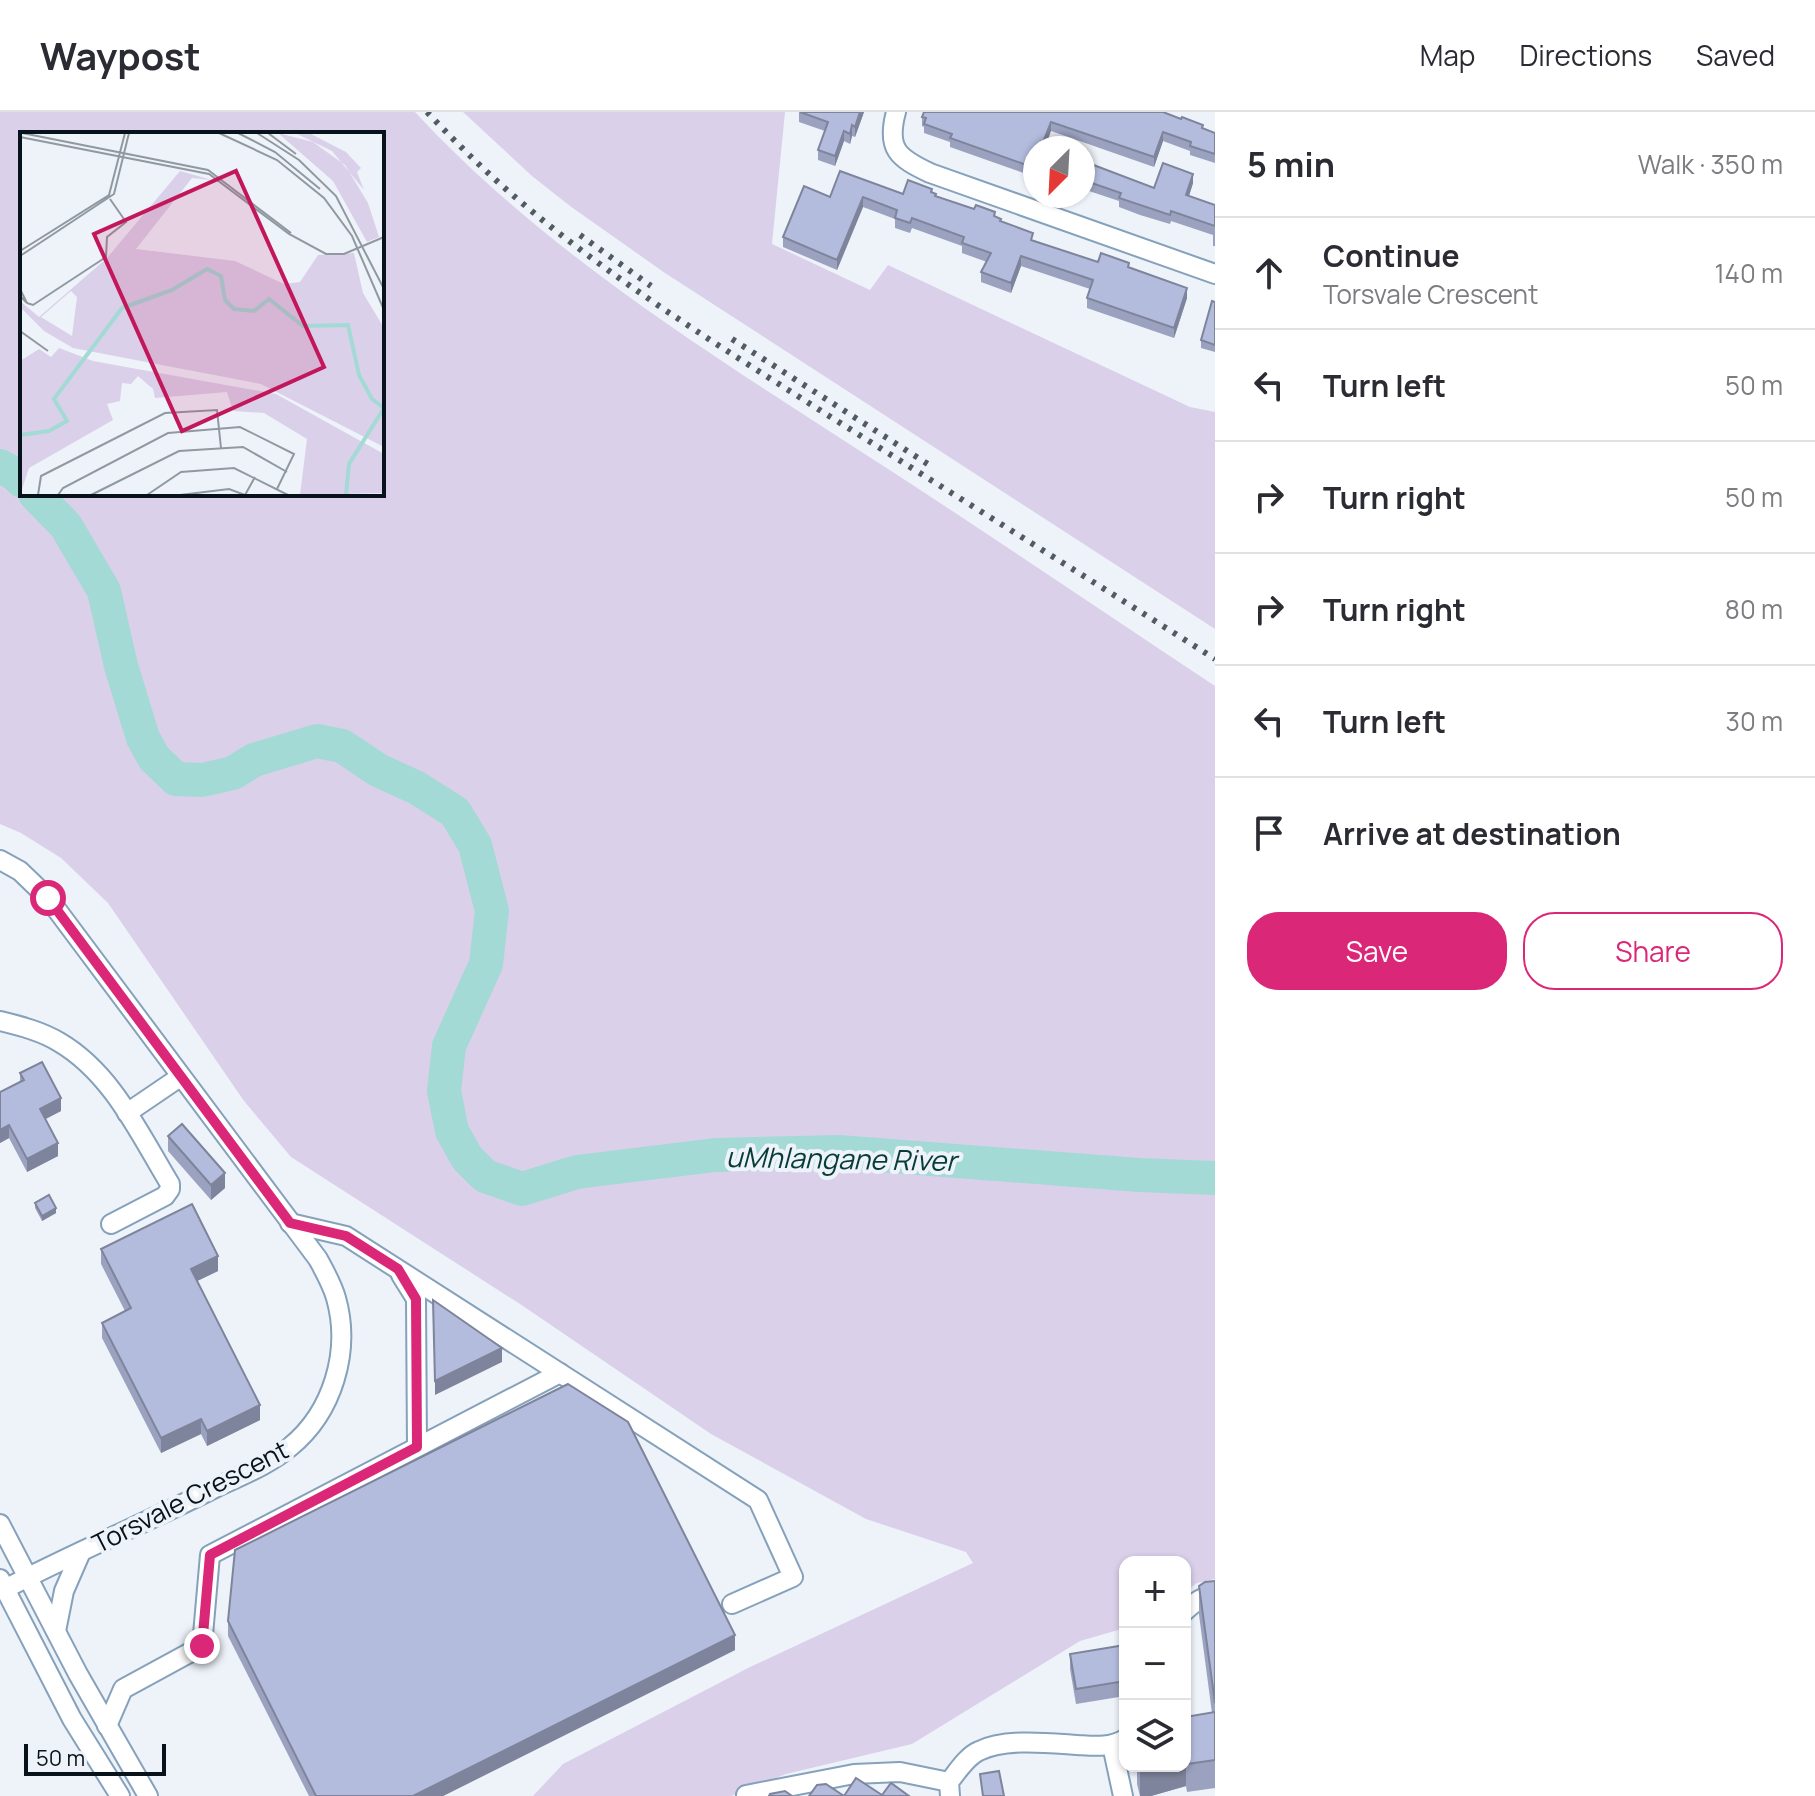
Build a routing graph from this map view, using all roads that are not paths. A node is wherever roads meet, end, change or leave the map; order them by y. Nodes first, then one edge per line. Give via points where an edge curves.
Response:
1 (896, 112) edge
2 (1215, 274) edge
3 (0, 860) edge
4 (0, 1021) edge
5 (180, 1077) junction
6 (127, 1113) junction
7 (290, 1223) junction
8 (111, 1224) dead end
9 (398, 1269) junction
10 (560, 1373) junction
11 (417, 1447) junction
12 (0, 1524) edge
13 (81, 1552) junction
14 (29, 1576) junction
15 (2, 1584) edge
16 (1215, 1594) edge
17 (732, 1604) dead end
18 (1191, 1606) edge
19 (56, 1631) junction
20 (107, 1726) junction
21 (1118, 1742) edge
22 (949, 1789) edge
23 (746, 1795) edge
24 (120, 1796) edge
25 (148, 1796) edge
26 (1123, 1796) edge

1 - 2 street via 891,135 895,148 914,166
3 - 5 street, Torsvale Crescent via 48,898
4 - 6 street via 60,1042 111,1087
5 - 6 street
5 - 7 street, Torsvale Crescent
6 - 8 street via 170,1189
7 - 9 street via 346,1236
7 - 13 street, Torsvale Crescent via 329,1278 339,1310 342,1349 321,1410 308,1430 270,1460
9 - 10 street
9 - 11 street via 416,1299
10 - 11 street
10 - 17 street via 758,1500 793,1577
11 - 20 street via 210,1555 202,1646 123,1689
12 - 14 street
13 - 14 street, Torsvale Crescent
13 - 19 street via 64,1591
14 - 15 street, Torsvale Crescent
14 - 19 street
15 - 24 street via 72,1719
16 - 18 street
19 - 20 street
20 - 25 street
21 - 22 street via 1101,1747 999,1744 976,1752
21 - 26 street
22 - 23 street via 900,1772 854,1774

